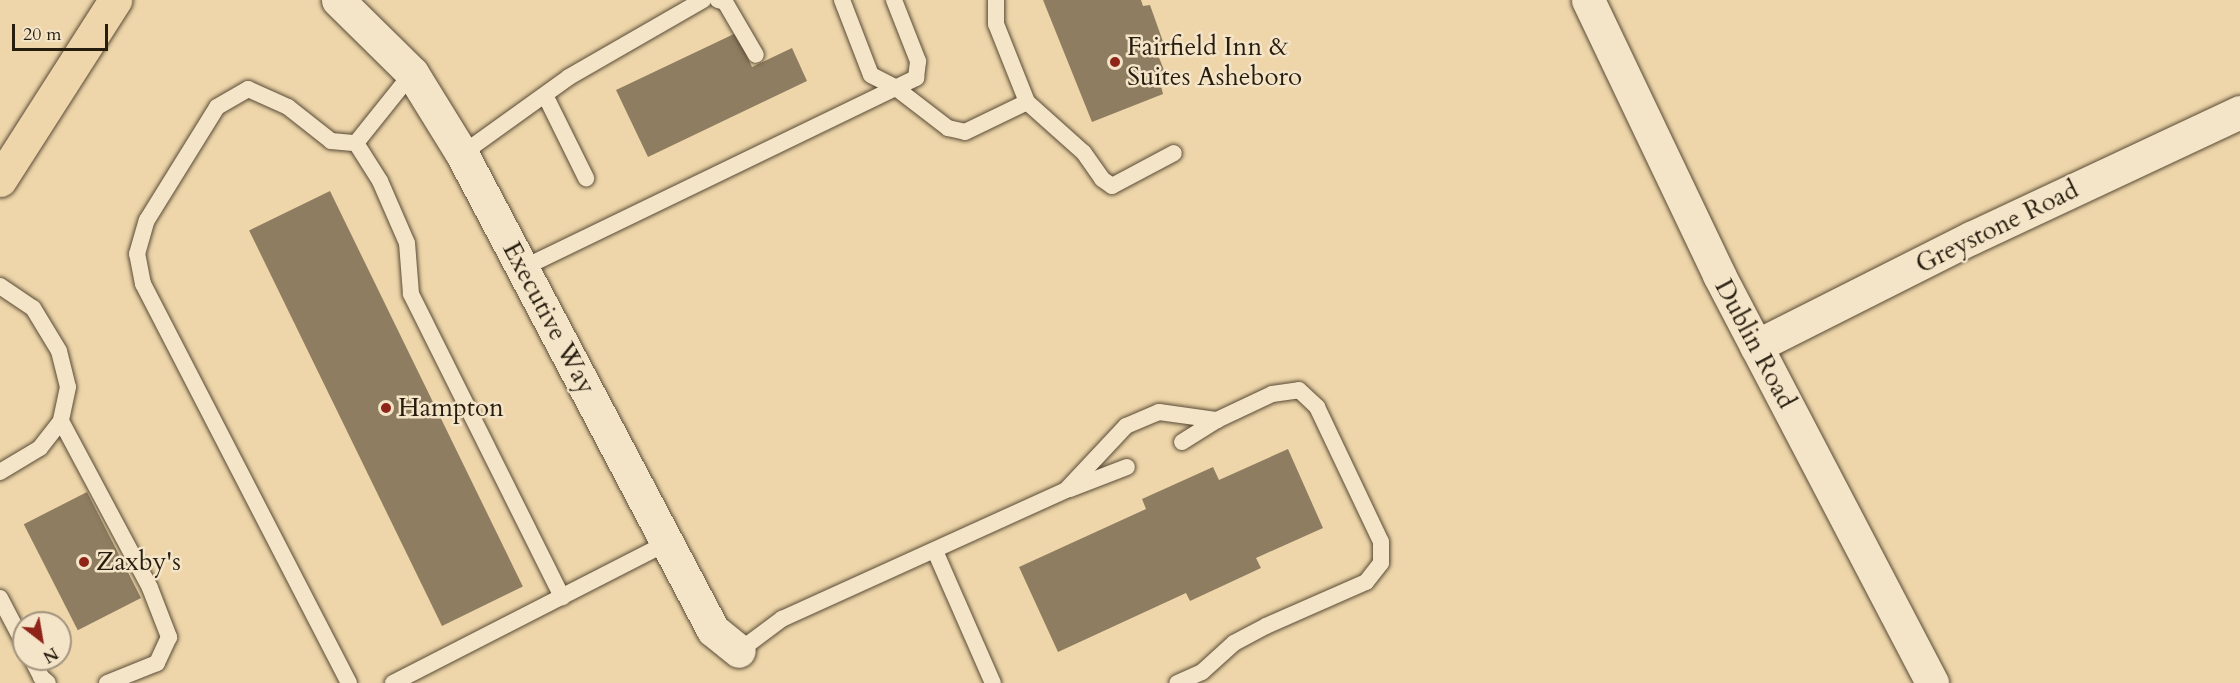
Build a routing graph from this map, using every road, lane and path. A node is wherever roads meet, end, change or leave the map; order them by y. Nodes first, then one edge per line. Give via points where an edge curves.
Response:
1 (115, 0) edge
2 (338, 0) edge
3 (703, 0) edge
4 (717, 0) edge
5 (842, 0) edge
6 (894, 0) edge
7 (996, 0) edge
8 (1588, 0) edge
9 (756, 56) dead end
10 (412, 73) junction
11 (896, 88) junction
12 (545, 94) junction
13 (1027, 102) junction
14 (2240, 111) edge
15 (356, 143) junction
16 (1174, 153) dead end
17 (462, 154) junction
18 (586, 178) dead end
19 (0, 180) edge
20 (523, 268) junction
21 (0, 286) edge
22 (1756, 346) junction
23 (1217, 420) junction
24 (61, 421) junction
25 (1182, 442) dead end
26 (1127, 467) dead end
27 (0, 472) edge
28 (1066, 490) junction
29 (668, 542) junction
30 (935, 551) junction
31 (562, 597) junction
32 (0, 598) edge
33 (12, 621) edge
34 (739, 651) joint
35 (38, 671) edge
36 (48, 683) edge
37 (107, 683) edge
38 (349, 683) edge
39 (393, 683) edge
40 (993, 683) edge
41 (1177, 683) edge
42 (1932, 683) edge

1 - 19 main road
2 - 10 street, Executive Way
3 - 12 lane
4 - 9 lane via 725,2
5 - 11 lane via 871,75
6 - 11 lane via 918,61 915,78
7 - 13 lane via 996,24
8 - 22 street, Dublin Road
10 - 15 lane
10 - 17 street, Executive Way
11 - 13 lane via 948,128 965,132
11 - 20 lane
12 - 17 lane
12 - 18 lane
13 - 16 lane via 1084,153 1102,180 1112,186
14 - 22 street, Greystone Road via 1971,238
15 - 31 lane via 380,181 407,243 411,294
15 - 38 lane via 331,141 288,106 248,89 218,107 147,220 137,254 143,284
17 - 20 street, Executive Way
20 - 29 street, Executive Way
21 - 24 lane via 33,308 59,351 68,387
22 - 42 street, Dublin Road
23 - 25 lane
23 - 28 lane via 1159,412 1126,426
23 - 41 lane via 1272,394 1299,390 1317,407 1381,542 1381,563 1366,582 1234,643 1202,672
24 - 27 lane via 40,448
24 - 37 lane via 150,588 169,637 157,663
26 - 28 lane
28 - 30 lane
29 - 31 lane
29 - 34 street, Executive Way via 713,630
30 - 34 lane via 782,619
30 - 40 lane
31 - 39 lane
32 - 33 lane
35 - 36 lane

